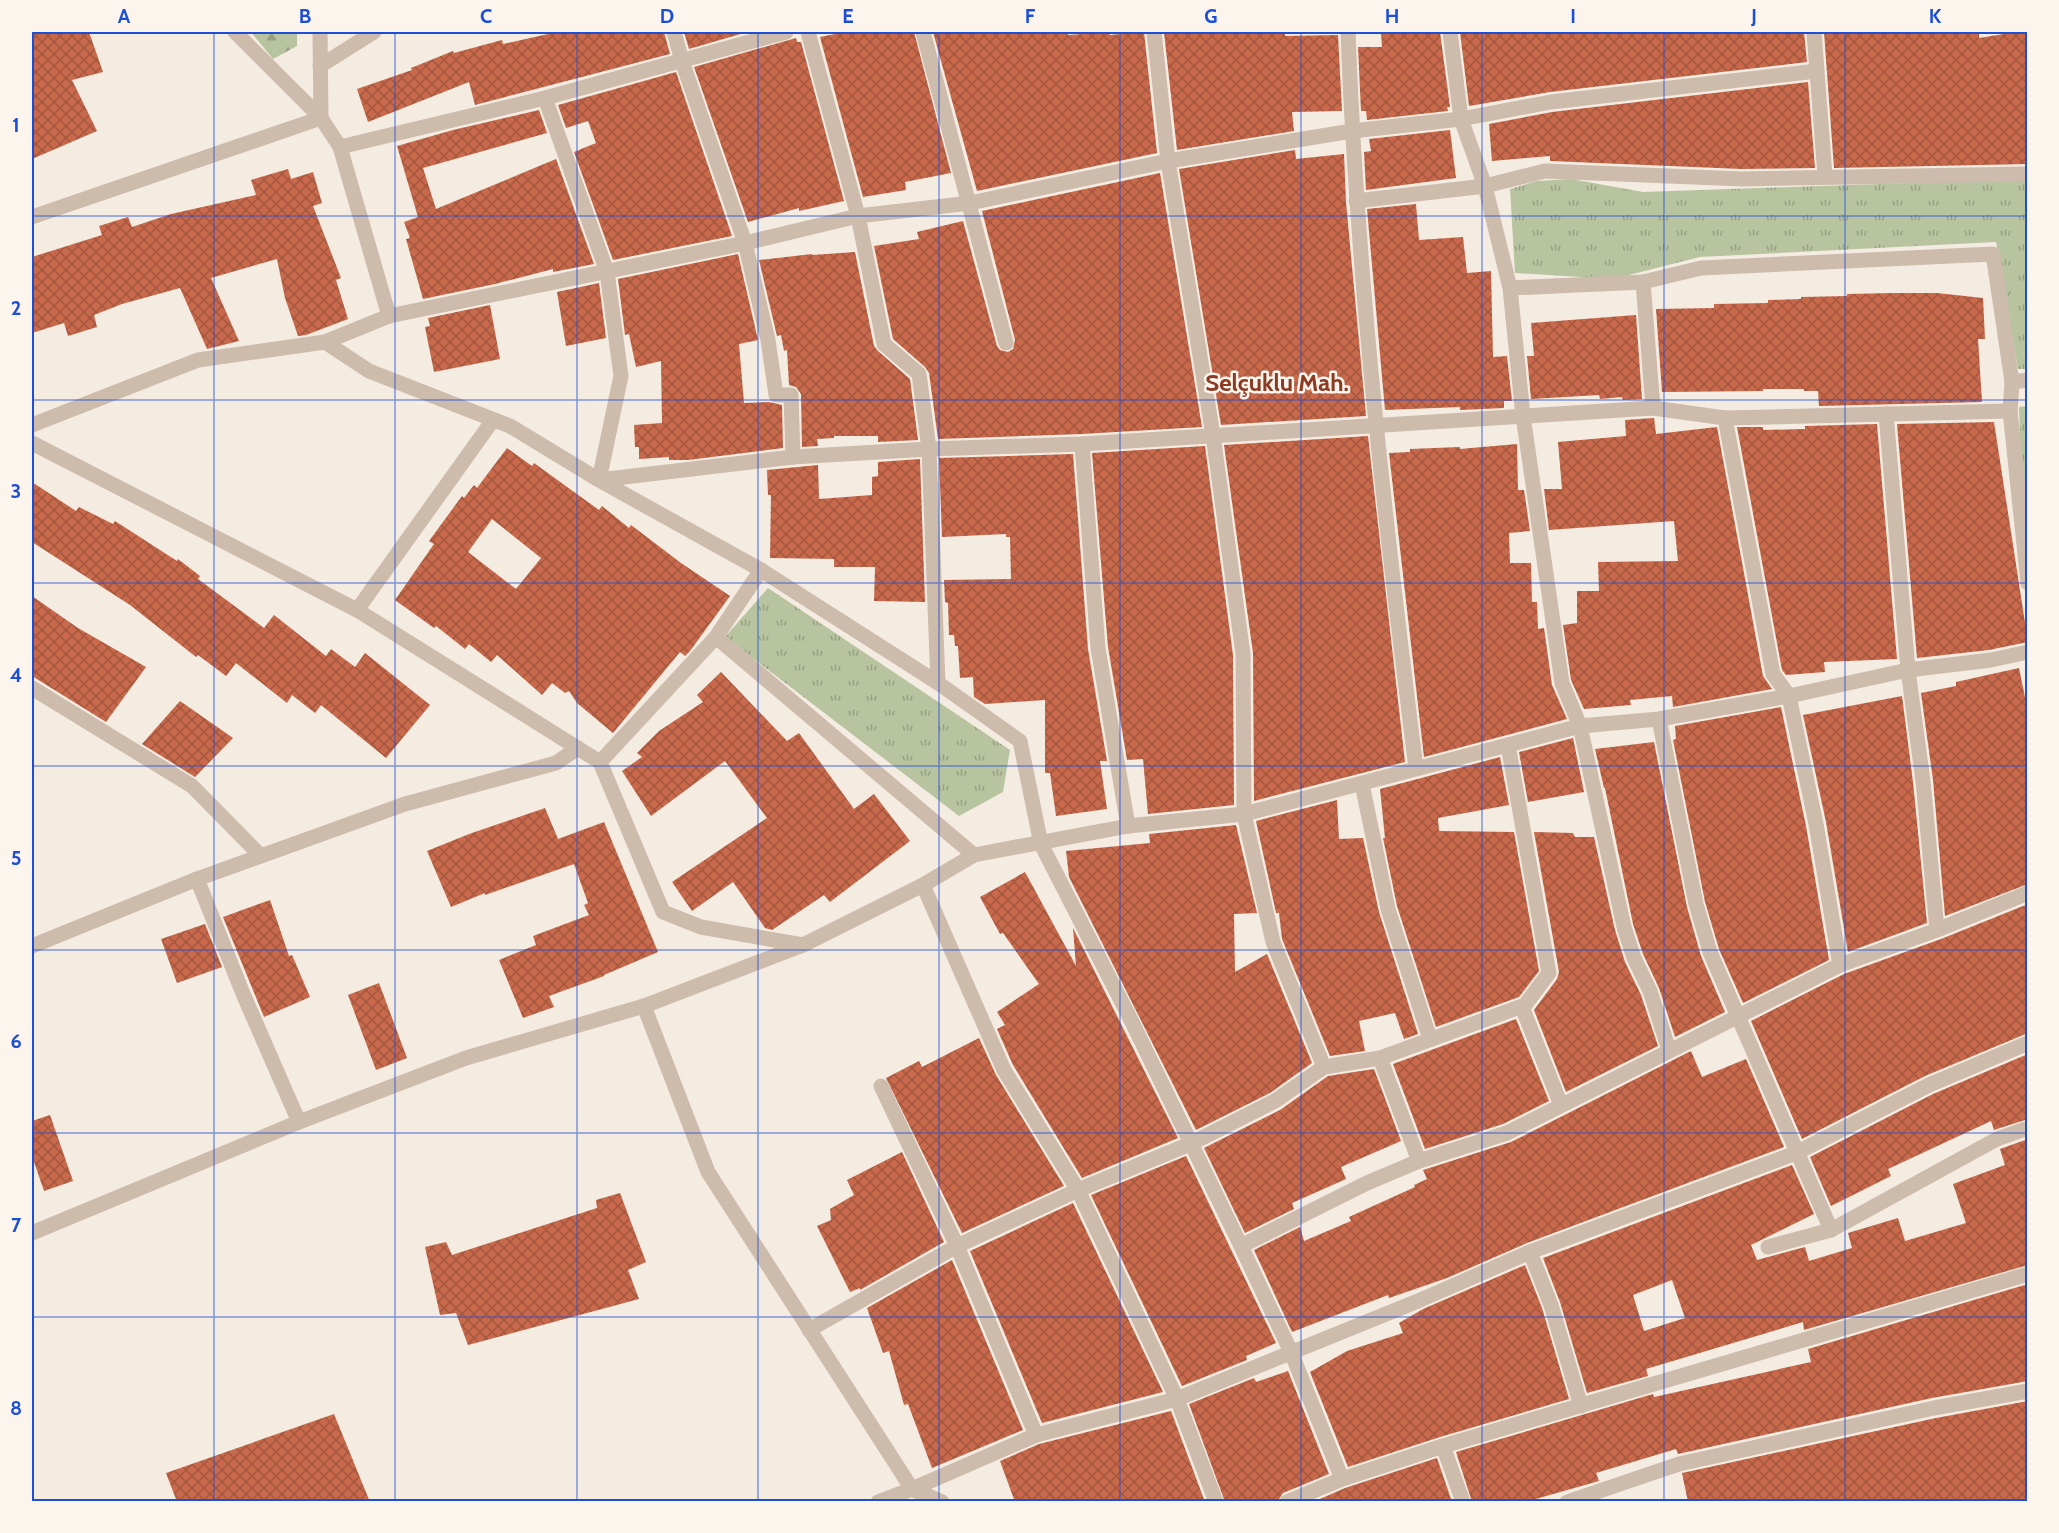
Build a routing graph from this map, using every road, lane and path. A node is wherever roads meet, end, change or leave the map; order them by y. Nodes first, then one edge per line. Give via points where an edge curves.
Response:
1 (235, 32) edge
2 (320, 32) edge
3 (374, 32) edge
4 (674, 32) edge
5 (786, 32) edge
6 (808, 32) edge
7 (923, 32) edge
8 (1154, 32) edge
9 (1348, 32) edge
10 (1450, 32) edge
11 (1814, 32) edge
12 (682, 61) junction
13 (320, 66) junction
14 (1817, 71) junction
15 (545, 98) junction
16 (321, 118) junction
17 (1461, 120) junction
18 (1352, 131) junction
19 (340, 147) junction
20 (1168, 161) junction
21 (2028, 174) edge
22 (1825, 177) junction
23 (1485, 186) junction
24 (1356, 201) junction
25 (970, 204) junction
26 (858, 216) junction
27 (32, 217) edge
28 (746, 243) junction
29 (608, 272) junction
30 (1643, 282) junction
31 (1510, 288) junction
32 (389, 316) junction
33 (325, 342) junction
34 (1006, 343) dead end
35 (2028, 380) edge
36 (2012, 382) junction
37 (1653, 408) junction
38 (2010, 411) junction
39 (1886, 414) junction
40 (1523, 416) junction
41 (1725, 418) junction
42 (493, 420) junction
43 (32, 425) edge
44 (1375, 425) junction
45 (1213, 435) junction
46 (32, 443) edge
47 (1083, 444) junction
48 (929, 449) junction
49 (794, 457) junction
50 (599, 480) junction
51 (761, 570) junction
52 (2028, 583) edge
53 (357, 610) junction
54 (716, 637) junction
55 (2028, 652) edge
56 (1908, 670) junction
57 (938, 683) junction
58 (32, 688) edge
59 (1788, 696) junction
60 (1659, 719) junction
61 (1580, 726) junction
62 (1508, 745) junction
63 (578, 748) junction
64 (600, 762) junction
65 (1416, 768) junction
66 (1362, 784) junction
67 (1245, 814) junction
68 (1128, 826) junction
69 (1041, 844) junction
70 (974, 855) junction
71 (261, 856) junction
72 (197, 879) junction
73 (922, 885) junction
74 (2028, 893) edge
75 (1937, 930) junction
76 (803, 945) junction
77 (32, 946) edge
78 (1840, 965) junction
79 (644, 1006) junction
80 (1522, 1007) junction
81 (1739, 1016) junction
82 (1430, 1039) junction
83 (2028, 1043) edge
84 (1669, 1050) junction
85 (1380, 1058) junction
86 (1324, 1067) junction
87 (881, 1086) dead end
88 (1561, 1105) junction
89 (299, 1122) junction
90 (2028, 1128) edge
91 (1190, 1144) junction
92 (1796, 1153) junction
93 (1419, 1161) junction
94 (1078, 1190) junction
95 (1831, 1230) junction
96 (32, 1233) edge
97 (957, 1246) junction
98 (1241, 1246) junction
99 (1768, 1247) dead end
100 (1530, 1252) junction
101 (2028, 1274) edge
102 (809, 1329) junction
103 (1291, 1352) junction
104 (2028, 1390) edge
105 (1177, 1399) junction
106 (1581, 1406) junction
107 (1036, 1435) junction
108 (1443, 1446) junction
109 (1342, 1479) junction
110 (912, 1489) junction
111 (878, 1502) edge
112 (942, 1502) edge
113 (1216, 1502) edge
114 (1287, 1502) edge
115 (1463, 1502) edge
116 (1567, 1502) edge

1 - 16 street
2 - 13 street
3 - 13 street
4 - 12 street
5 - 12 street
6 - 26 street
7 - 25 street
8 - 20 street
9 - 18 street
10 - 17 street
11 - 14 street
12 - 15 street
12 - 28 street
13 - 16 street
14 - 17 street via 1551,102
14 - 22 street
15 - 19 street
15 - 29 street
16 - 19 street
16 - 27 street
17 - 18 street
17 - 23 street
18 - 20 street
18 - 24 street
19 - 32 street
20 - 25 street
20 - 45 street
21 - 22 street
22 - 23 street via 1742,179 1545,171
23 - 24 street
23 - 31 street
24 - 44 street
25 - 26 street
25 - 34 street
26 - 28 street
26 - 48 street via 884,344 919,374
28 - 29 street
28 - 49 street via 776,395 791,395
29 - 32 street
29 - 50 street via 621,376
30 - 31 street
30 - 36 street via 1701,268 1993,254
30 - 37 street
31 - 40 street
32 - 33 street
33 - 42 street via 369,371
33 - 43 street via 198,360
35 - 36 street
36 - 38 street
37 - 40 street
37 - 41 street
38 - 39 street
38 - 52 street
39 - 41 street
39 - 56 street
40 - 44 street
40 - 61 street via 1562,683
41 - 59 street via 1773,674
42 - 50 street via 510,426
42 - 53 street
44 - 45 street
44 - 65 street
45 - 47 street
45 - 67 street via 1244,654
46 - 53 street
47 - 48 street
47 - 68 street via 1098,648
48 - 49 street
48 - 57 street
49 - 50 street
50 - 51 street
51 - 54 street
51 - 57 street
53 - 63 street
54 - 64 street
54 - 70 street
55 - 56 street
56 - 59 street
56 - 75 street
57 - 69 street via 1020,741
58 - 71 street via 192,786
59 - 60 street
59 - 78 street via 1816,824
60 - 61 street
60 - 81 street via 1695,904 1710,952
61 - 62 street
61 - 84 street via 1624,927
62 - 65 street
62 - 80 street via 1549,973
63 - 64 street
63 - 71 street via 556,763 405,804
64 - 76 street via 663,912 701,927
65 - 66 street
66 - 67 street
66 - 82 street via 1388,909
67 - 68 street
67 - 86 street via 1273,942
68 - 69 street
69 - 70 street
69 - 91 street
70 - 73 street
71 - 72 street
72 - 77 street
72 - 89 street
73 - 76 street
73 - 94 street via 1004,1070
74 - 75 street
75 - 78 street
76 - 79 street
78 - 81 street
79 - 89 street via 466,1058
79 - 102 street via 708,1172
80 - 82 street
80 - 88 street
81 - 84 street
81 - 92 street
82 - 85 street
83 - 92 street via 1929,1085
84 - 88 street
85 - 86 street
85 - 93 street
86 - 91 street via 1275,1101
87 - 97 street
88 - 93 street via 1507,1133
89 - 96 street
90 - 95 street via 1997,1139
91 - 94 street
91 - 98 street
92 - 95 street
92 - 100 street
93 - 98 street
94 - 97 street
94 - 105 street
95 - 99 street
97 - 102 street
97 - 107 street
98 - 103 street
100 - 103 street
100 - 106 street via 1551,1305
101 - 106 street
102 - 110 street
103 - 105 street
103 - 109 street
104 - 116 street via 1679,1464
105 - 107 street
105 - 113 street
106 - 108 street
107 - 110 street
108 - 109 street
108 - 115 street
109 - 114 street
110 - 111 street
110 - 112 street

